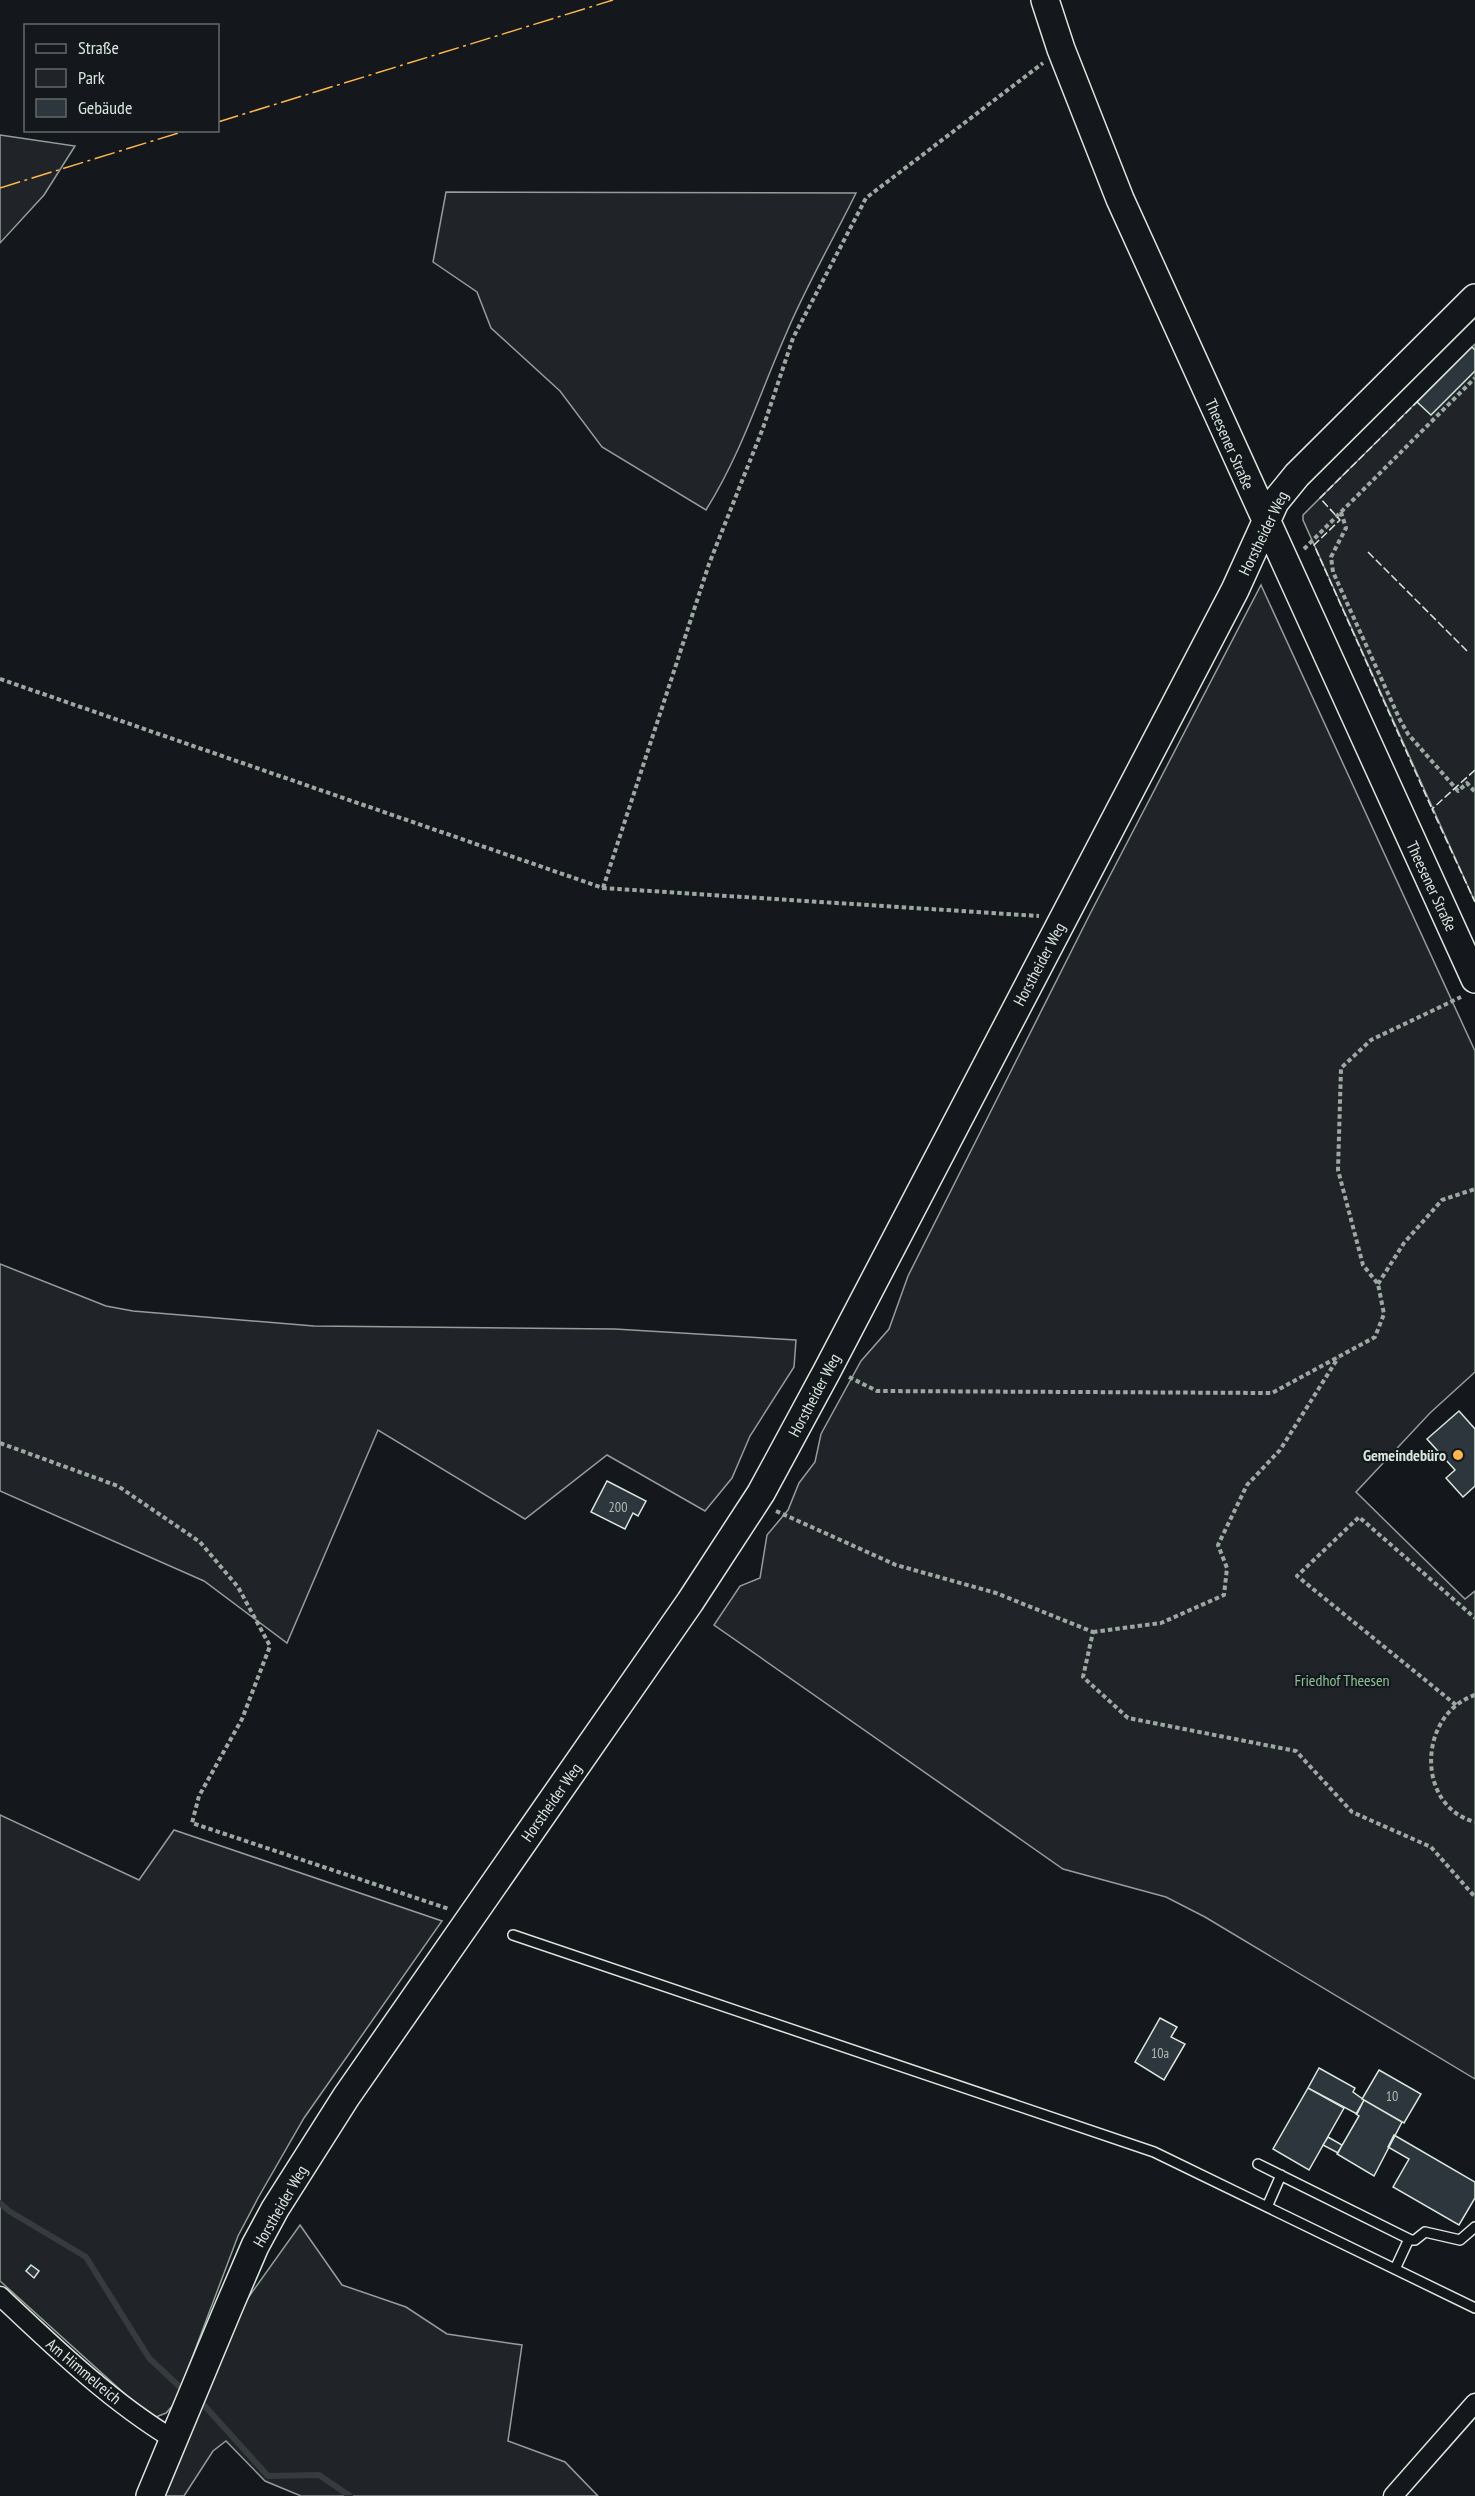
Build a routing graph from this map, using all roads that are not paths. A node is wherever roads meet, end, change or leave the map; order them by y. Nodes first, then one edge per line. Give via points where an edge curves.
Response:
1 (1045, 0) edge
2 (1475, 298) edge
3 (1266, 522) junction
4 (1470, 987) edge
5 (513, 1935) dead end
6 (1258, 2164) dead end
7 (1281, 2175) junction
8 (1267, 2207) junction
9 (1475, 2227) edge
10 (1409, 2239) junction
11 (1395, 2269) junction
12 (0, 2296) edge
13 (1475, 2308) edge
14 (1475, 2403) edge
15 (173, 2439) junction
16 (150, 2496) edge
17 (1393, 2496) edge

1 - 3 street, Theesener Straße via 1120,199
2 - 3 street, Horstheider Weg via 1284,488
3 - 4 street, Theesener Straße
3 - 15 street, Horstheider Weg via 1235,590 755,1502 690,1602 346,2097 275,2209 241,2278
5 - 8 lane via 1154,2152
6 - 7 lane
7 - 8 lane
7 - 10 lane
8 - 11 lane
9 - 10 lane via 1460,2240 1425,2232
10 - 11 lane
11 - 13 lane
12 - 15 street, Am Himmelreich via 143,2421
14 - 17 street
15 - 16 street, Horstheider Weg

